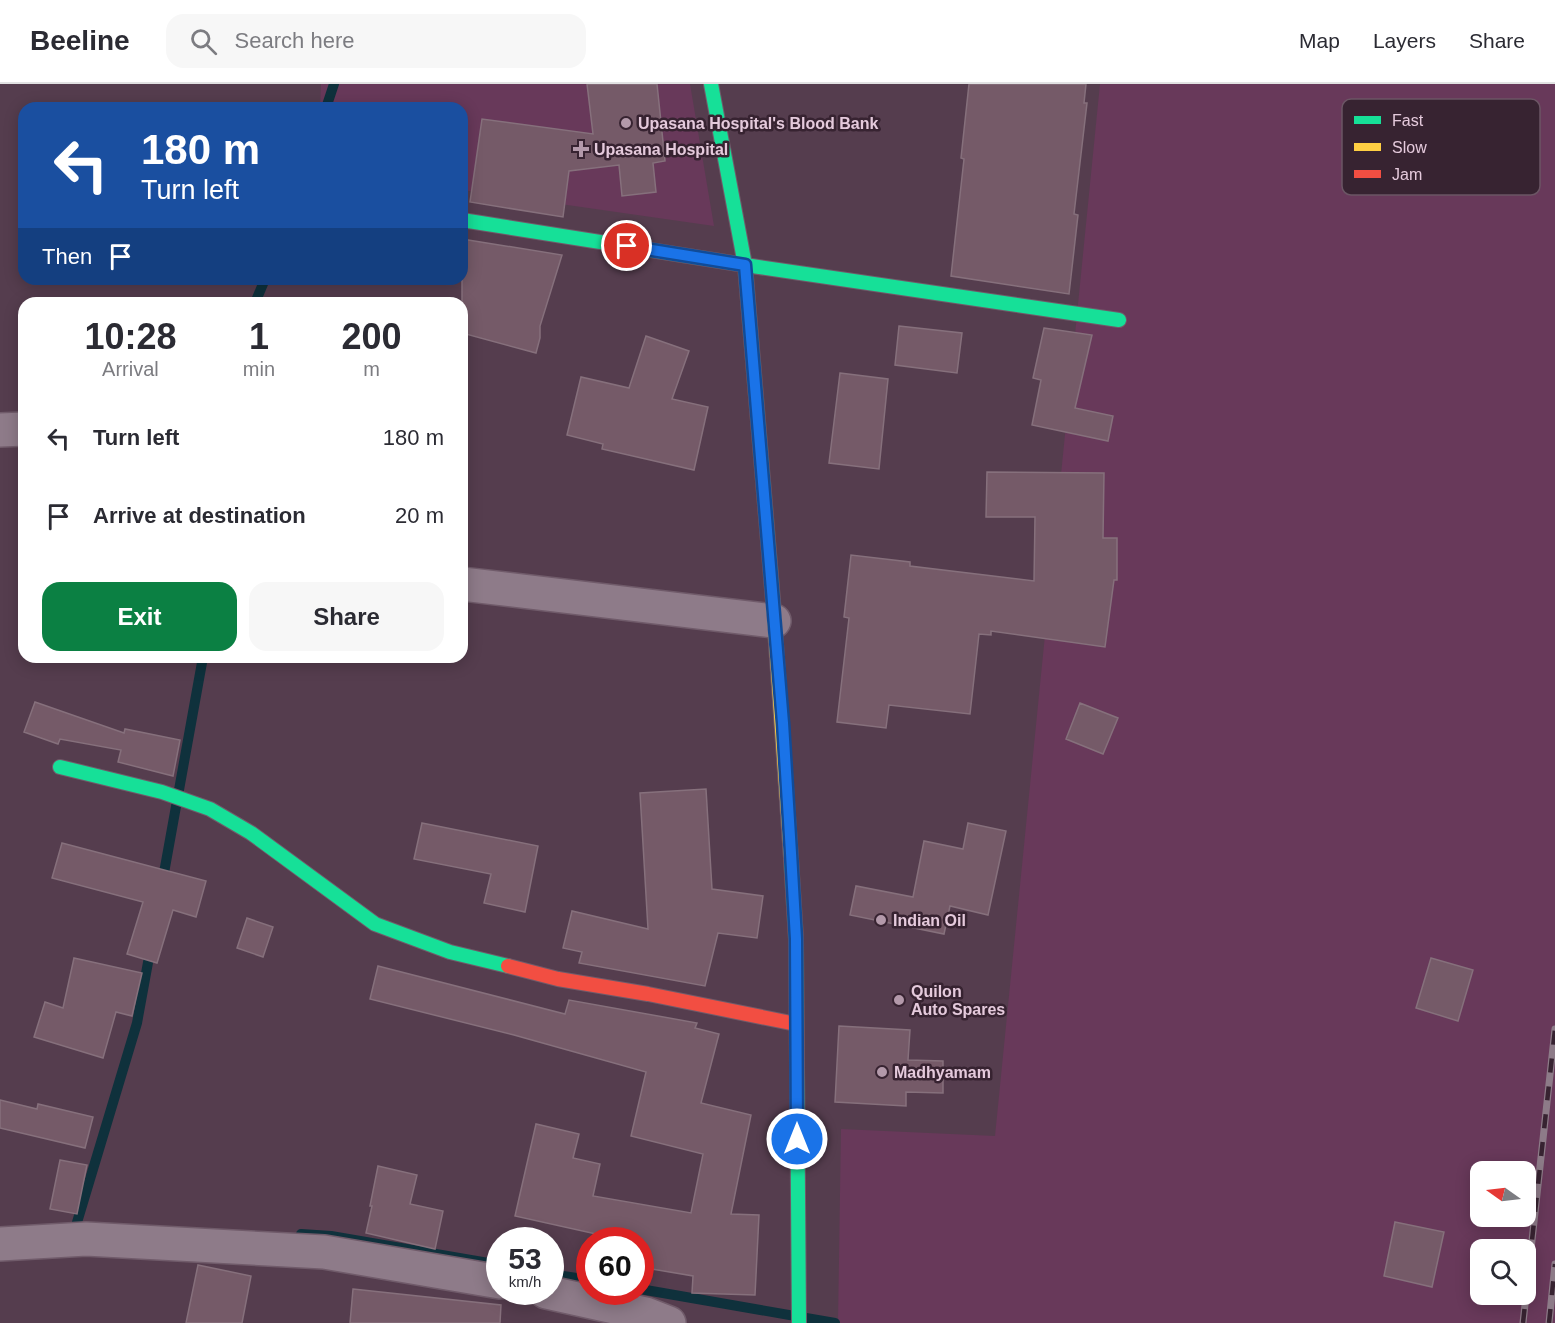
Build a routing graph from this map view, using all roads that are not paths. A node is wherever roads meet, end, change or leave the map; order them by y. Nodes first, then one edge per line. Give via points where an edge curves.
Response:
1 (711, 84) edge
2 (468, 221) edge
3 (745, 265) junction
4 (1119, 320) dead end
5 (18, 429) edge
6 (0, 430) edge
7 (468, 585) edge
8 (774, 621) junction
9 (60, 767) dead end
10 (796, 1024) junction
11 (0, 1244) edge
12 (486, 1280) edge
13 (564, 1296) edge
14 (669, 1323) edge
15 (799, 1323) edge

1 - 3 street
2 - 3 street
3 - 4 street
3 - 8 street
5 - 6 street
7 - 8 street
8 - 10 street via 796,939
9 - 10 street via 162,792 210,809 261,839 375,924 450,952 558,980
10 - 15 street
11 - 12 street via 86,1239 324,1252
13 - 14 street

